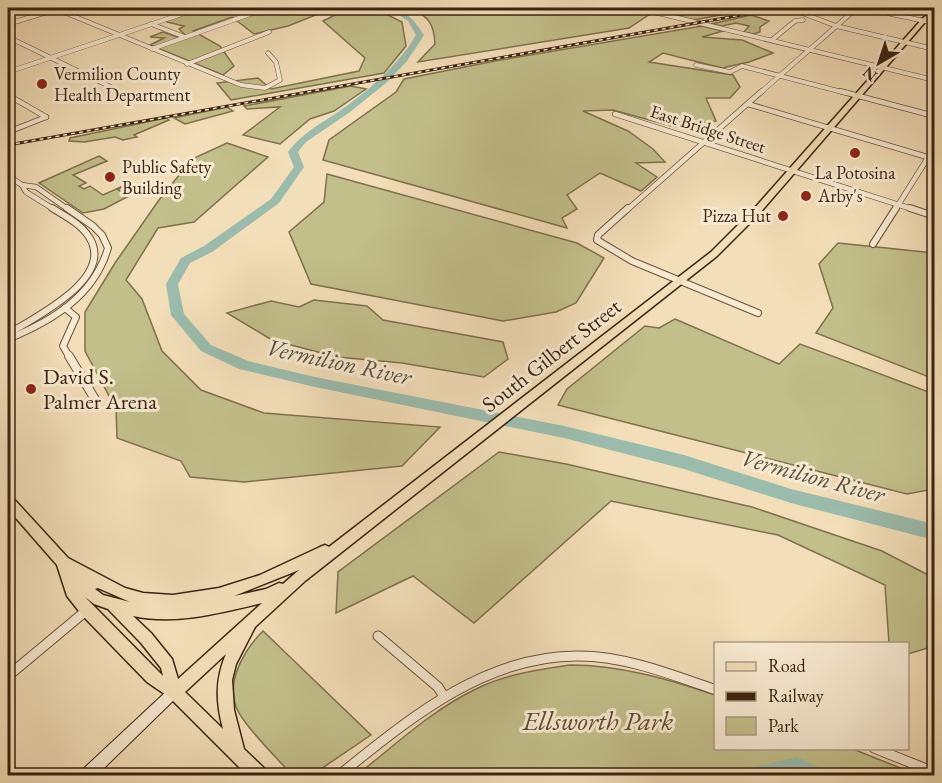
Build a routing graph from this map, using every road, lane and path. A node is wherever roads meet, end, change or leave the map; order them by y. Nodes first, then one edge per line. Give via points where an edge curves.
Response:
1 (56, 8) edge
2 (63, 8) edge
3 (160, 8) edge
4 (200, 8) edge
5 (637, 8) edge
6 (789, 8) edge
7 (857, 8) edge
8 (863, 8) edge
9 (931, 8) edge
10 (253, 12) dead end
11 (934, 12) edge
12 (178, 15) junction
13 (803, 20) dead end
14 (924, 20) junction
15 (934, 23) edge
16 (8, 24) edge
17 (151, 24) junction
18 (836, 26) junction
19 (269, 32) dead end
20 (118, 35) junction
21 (8, 37) edge
22 (185, 37) junction
23 (772, 40) junction
24 (905, 43) junction
25 (152, 49) junction
26 (934, 49) edge
27 (809, 50) junction
28 (268, 53) dead end
29 (50, 58) junction
30 (187, 64) junction
31 (696, 65) dead end
32 (883, 67) junction
33 (8, 72) edge
34 (781, 75) junction
35 (934, 80) edge
36 (117, 90) dead end
37 (8, 95) edge
38 (858, 96) junction
39 (748, 104) junction
40 (615, 114) dead end
41 (934, 116) edge
42 (829, 129) junction
43 (8, 132) edge
44 (704, 141) junction
45 (934, 148) edge
46 (932, 158) edge
47 (793, 170) junction
48 (8, 176) edge
49 (22, 185) junction
50 (898, 204) junction
51 (934, 216) edge
52 (873, 244) dead end
53 (681, 282) junction
54 (65, 308) junction
55 (758, 313) dead end
56 (8, 334) edge
57 (8, 339) edge
58 (96, 401) dead end
59 (8, 501) edge
60 (63, 562) junction
61 (296, 572) junction
62 (91, 578) junction
63 (110, 603) junction
64 (87, 610) junction
65 (252, 620) junction
66 (378, 636) dead end
67 (8, 676) edge
68 (714, 689) edge
69 (174, 692) junction
70 (443, 696) junction
71 (236, 750) junction
72 (879, 750) edge
73 (934, 772) edge
74 (86, 776) edge
75 (260, 776) edge
76 (339, 776) edge

1 - 2 street
1 - 16 street
1 - 20 street
3 - 12 street
4 - 12 street
5 - 23 street
6 - 18 street
7 - 18 street
8 - 14 street
9 - 14 main road, South Gilbert Street
10 - 22 street
11 - 14 main road, South Gilbert Street
12 - 17 street
13 - 23 street via 795,21
14 - 15 street
14 - 24 main road, South Gilbert Street
17 - 20 street
17 - 22 street
18 - 24 street
18 - 27 street
19 - 30 street
20 - 25 street
20 - 29 street
21 - 29 street
22 - 25 street
23 - 27 street
24 - 26 street
24 - 32 main road, South Gilbert Street
25 - 30 street
27 - 32 street
27 - 34 street
28 - 30 street via 281,77 278,83 262,88 235,84
29 - 33 street
29 - 36 street
31 - 34 street via 730,72 742,66
32 - 35 street
32 - 38 main road, South Gilbert Street
34 - 38 street
34 - 39 street
37 - 43 street via 46,117
38 - 41 street
38 - 42 main road, South Gilbert Street
39 - 42 street
39 - 44 street
40 - 44 street, East Bridge Street
42 - 46 street
42 - 47 main road, South Gilbert Street
44 - 47 street, East Bridge Street
44 - 53 street via 600,231 597,240 618,254
45 - 46 street
46 - 50 street
47 - 50 street, East Bridge Street
47 - 53 main road, South Gilbert Street via 737,232
48 - 49 street
49 - 54 street via 36,187 93,226 108,248 98,277
49 - 56 street via 26,192 90,237 94,253 86,277 59,303
50 - 51 street, East Bridge Street
50 - 52 street
53 - 55 street
53 - 61 main road, South Gilbert Street via 345,541
54 - 57 street
54 - 58 street via 76,317 63,346
59 - 60 main road
60 - 62 main road
60 - 63 main road via 82,586
60 - 64 main road via 72,592
61 - 62 main road via 203,598 150,602 124,595
61 - 63 main road via 268,595 195,611 164,613
61 - 65 main road
62 - 63 main road
63 - 69 main road via 166,664
64 - 67 street
64 - 69 main road via 152,677
65 - 69 main road
65 - 71 main road via 227,669 224,684
66 - 70 street via 438,687
68 - 70 street via 628,663 581,656 528,662 475,679
69 - 71 main road
69 - 74 main road
70 - 76 street
71 - 75 main road
72 - 73 street

